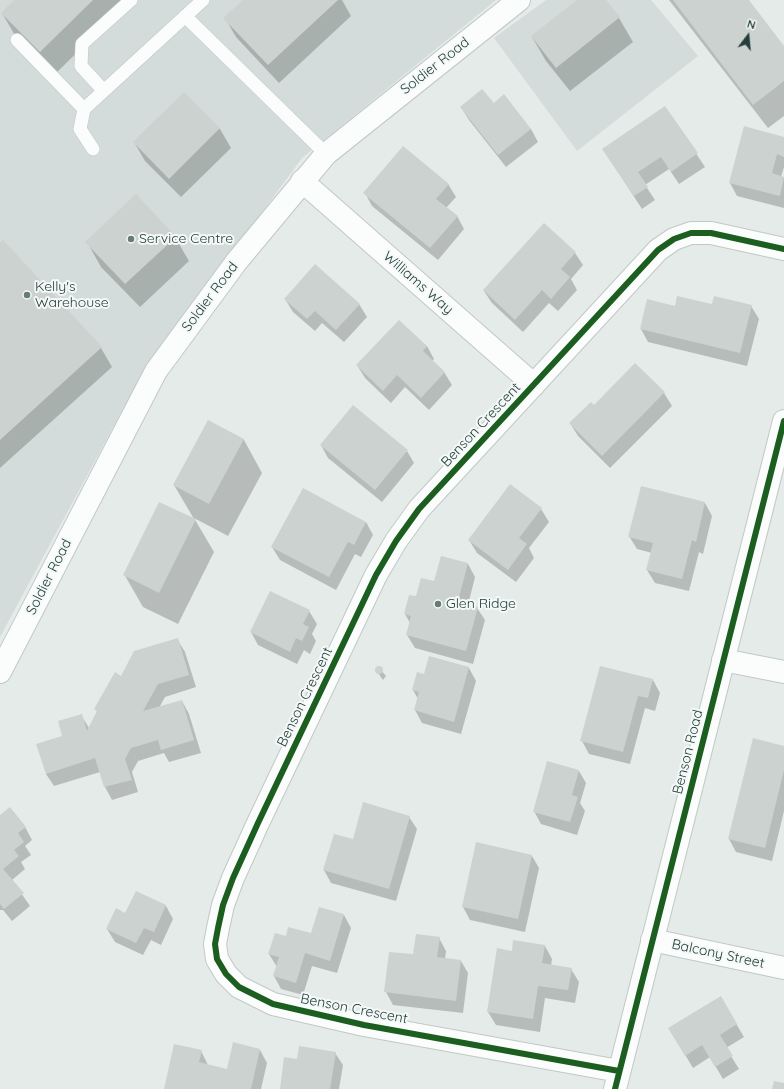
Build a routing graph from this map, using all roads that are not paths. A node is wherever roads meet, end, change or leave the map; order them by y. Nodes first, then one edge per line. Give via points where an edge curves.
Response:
1 (131, 0) edge
2 (203, 0) edge
3 (519, 0) edge
4 (185, 16) junction
5 (17, 40) dead end
6 (103, 90) junction
7 (84, 109) junction
8 (93, 149) dead end
9 (326, 154) junction
10 (302, 181) junction
11 (784, 249) edge
12 (534, 385) junction
13 (784, 422) edge
14 (723, 660) junction
15 (0, 672) edge
16 (784, 672) edge
17 (652, 940) junction
18 (784, 968) edge
19 (617, 1080) edge

1 - 6 lane via 82,44 81,66
2 - 4 lane
3 - 9 street, Soldier Road
4 - 6 lane
4 - 9 lane
5 - 7 lane
6 - 7 lane
7 - 8 lane via 80,129
9 - 10 street, Soldier Road
10 - 12 street, Williams Way
10 - 15 street, Soldier Road via 237,261 156,371
11 - 12 street, Benson Crescent via 711,233 691,234 674,239 658,250
12 - 19 street, Benson Crescent via 419,510 396,541 376,575 233,878 223,905 215,944 217,959 226,974 239,987 273,1004
13 - 14 street, Benson Road
14 - 16 street
14 - 17 street, Benson Road
17 - 18 street, Balcony Street
17 - 19 street, Benson Road

